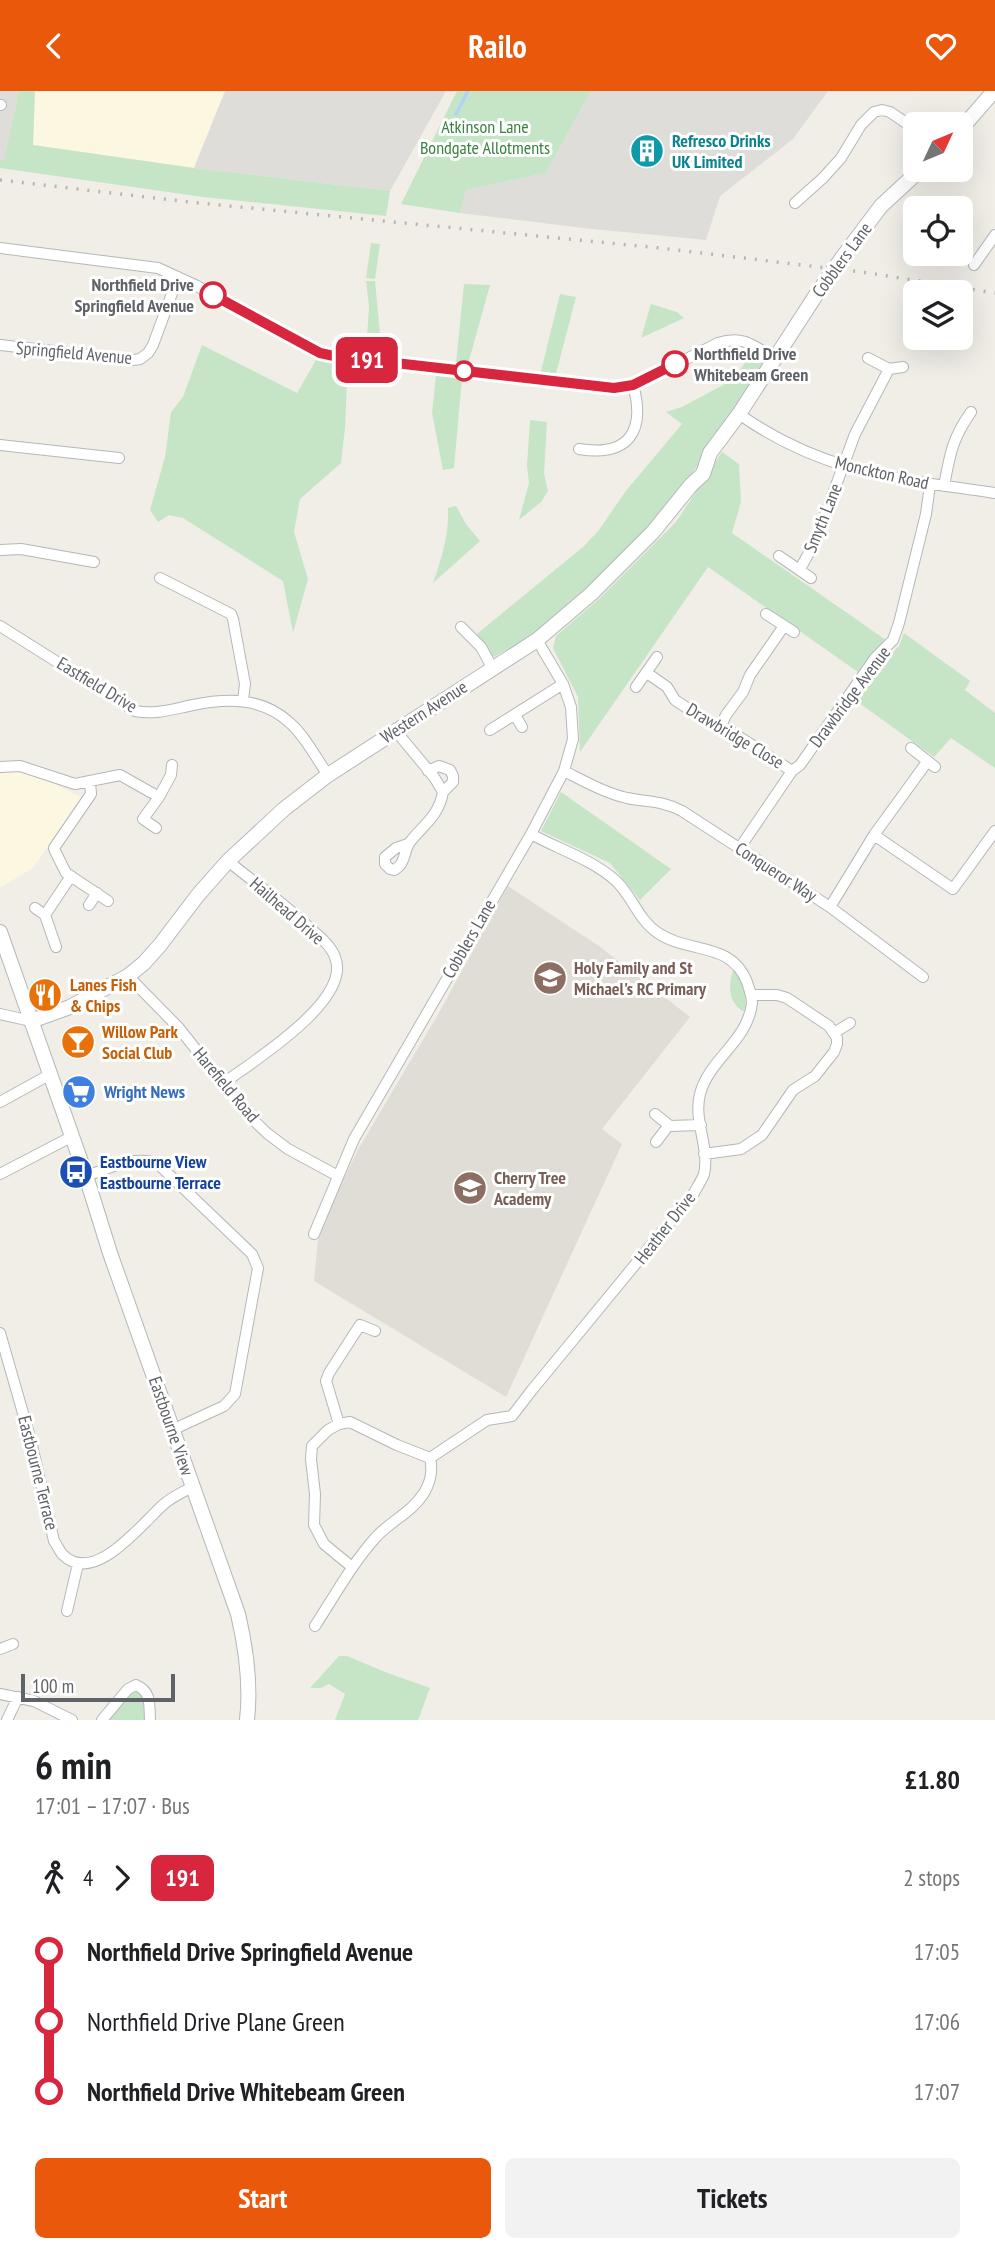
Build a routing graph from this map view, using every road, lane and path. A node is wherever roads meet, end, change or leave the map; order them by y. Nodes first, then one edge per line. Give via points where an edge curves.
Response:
1 (995, 91) edge
2 (973, 116) edge
3 (903, 121) edge
4 (907, 182) edge
5 (795, 202) dead end
6 (995, 235) edge
7 (0, 248) edge
8 (974, 265) dead end
9 (178, 277) junction
10 (0, 345) edge
11 (868, 358) dead end
12 (775, 359) junction
13 (902, 367) dead end
14 (889, 369) junction
15 (633, 385) junction
16 (971, 412) dead end
17 (739, 414) junction
18 (0, 445) edge
19 (579, 449) dead end
20 (119, 458) dead end
21 (843, 467) junction
22 (930, 485) junction
23 (944, 486) junction
24 (995, 493) edge
25 (0, 550) edge
26 (779, 556) dead end
27 (94, 562) dead end
28 (800, 569) junction
29 (160, 578) dead end
30 (811, 578) dead end
31 (766, 614) dead end
32 (899, 623) junction
33 (0, 625) edge
34 (461, 627) dead end
35 (912, 628) dead end
36 (537, 640) junction
37 (657, 657) dead end
38 (493, 669) junction
39 (647, 673) junction
40 (563, 684) junction
41 (636, 687) dead end
42 (243, 700) junction
43 (515, 715) junction
44 (721, 725) junction
45 (522, 727) dead end
46 (395, 730) junction
47 (490, 730) dead end
48 (911, 748) dead end
49 (172, 765) dead end
50 (0, 768) edge
51 (428, 771) junction
52 (792, 771) junction
53 (564, 772) junction
54 (328, 775) junction
55 (90, 782) junction
56 (443, 792) junction
57 (159, 797) junction
58 (156, 828) dead end
59 (995, 831) edge
60 (531, 834) junction
61 (874, 835) junction
62 (408, 844) dead end
63 (739, 849) junction
64 (228, 861) junction
65 (71, 876) junction
66 (97, 893) junction
67 (108, 901) dead end
68 (89, 905) dead end
69 (830, 907) junction
70 (0, 932) edge
71 (55, 947) dead end
72 (128, 976) junction
73 (923, 977) dead end
74 (752, 995) junction
75 (0, 1014) edge
76 (31, 1021) junction
77 (850, 1023) dead end
78 (834, 1033) junction
79 (49, 1075) junction
80 (224, 1083) junction
81 (0, 1102) edge
82 (655, 1114) dead end
83 (668, 1125) junction
84 (701, 1125) junction
85 (71, 1137) junction
86 (656, 1142) dead end
87 (704, 1154) junction
88 (0, 1174) edge
89 (86, 1176) junction
90 (338, 1176) junction
91 (314, 1234) dead end
92 (349, 1318) dead end
93 (360, 1325) junction
94 (374, 1331) dead end
95 (0, 1333) edge
96 (338, 1424) junction
97 (172, 1430) junction
98 (430, 1458) junction
99 (192, 1487) junction
100 (78, 1563) junction
101 (352, 1567) junction
102 (67, 1611) dead end
103 (315, 1626) dead end
104 (0, 1694) edge
105 (18, 1697) junction
106 (7, 1720) edge
107 (72, 1720) edge
108 (102, 1720) edge
109 (150, 1720) edge
110 (247, 1720) edge

1 - 2 street
3 - 5 street via 890,112 874,111 841,158
4 - 12 street, Cobblers Lane, bridge via 881,206 842,258
6 - 8 street
7 - 9 street via 146,265
9 - 10 street, Springfield Avenue via 153,345 141,359
9 - 15 street via 320,353 595,387
11 - 14 street
12 - 15 street via 732,339
12 - 17 street, Western Avenue
13 - 14 street
14 - 21 street, Smyth Lane
15 - 19 street via 638,420 629,438 602,451
16 - 23 street via 952,444
17 - 21 street, Monckton Road via 767,434
17 - 36 street, Western Avenue via 710,453 703,474 653,532
18 - 20 street
21 - 22 street, Monckton Road
21 - 28 street, Smyth Lane via 816,542
22 - 23 street, Monckton Road
22 - 32 street, Drawbridge Avenue
23 - 24 street, Monckton Road
25 - 27 street via 21,549
26 - 28 street, Smyth Lane
28 - 30 street, Smyth Lane
29 - 42 street via 231,614 245,684
31 - 44 street via 789,629 750,675
32 - 35 street
32 - 52 street, Drawbridge Avenue via 893,640
33 - 42 street, Eastfield Drive via 135,711 160,713 219,700
34 - 38 street via 481,647
36 - 38 street, Western Avenue
36 - 40 street, Cobblers Lane
37 - 39 street
38 - 46 street, Western Avenue
39 - 41 street
39 - 44 street, Drawbridge Close via 667,687 675,700 711,725
40 - 43 street
40 - 53 street, Cobblers Lane via 573,721
42 - 54 street, Eastfield Drive via 290,723
43 - 45 street
43 - 47 street
44 - 52 street, Drawbridge Close
46 - 51 street
46 - 54 street, Western Avenue
48 - 61 street, Conqueror Way via 931,764
49 - 57 street
50 - 55 street via 20,766 75,784
51 - 56 street
51 - 56 street via 450,770 453,782
52 - 63 street, Drawbridge Avenue
53 - 60 street, Cobblers Lane
53 - 63 street, Conqueror Way via 625,797 670,804
54 - 64 street, Western Avenue
55 - 57 street via 120,775
55 - 65 street via 91,794 54,848
56 - 62 street via 432,819
57 - 58 street via 143,819
59 - 61 street via 953,889
60 - 74 street via 600,868 618,882 656,932 733,960
60 - 90 street, Cobblers Lane via 354,1139
61 - 69 street, Conqueror Way
63 - 69 street, Conqueror Way
64 - 72 street, Western Avenue via 160,945
64 - 80 street, Hailhead Drive via 318,935 335,956 338,969 329,994 296,1029
65 - 66 street
65 - 71 street via 40,911
66 - 67 street
66 - 68 street
69 - 73 street
70 - 76 street, Eastbourne View
72 - 76 street, Western Avenue via 70,1007
72 - 80 street, Harefield Road
74 - 78 street via 782,996
74 - 84 street, Heather Drive via 748,1021 706,1078 699,1097
75 - 76 street
76 - 79 street, Eastbourne View
77 - 78 street
78 - 87 street via 834,1052 815,1076 793,1090 762,1135 741,1149
79 - 81 street
79 - 85 street, Eastbourne View
80 - 90 street, Harefield Road via 268,1134
82 - 83 street
83 - 84 street
83 - 86 street
84 - 87 street, Heather Drive
85 - 88 street
85 - 89 street, Eastbourne View
87 - 98 street, Heather Drive via 704,1174 694,1193 517,1413 487,1420
89 - 97 street, Eastbourne View
89 - 97 street via 136,1161 158,1164 257,1261 235,1394 224,1406
90 - 91 street, Cobblers Lane
92 - 93 street
93 - 94 street
93 - 96 street via 326,1381
95 - 100 street, Eastbourne Terrace via 54,1541 64,1556
96 - 98 street via 350,1422
96 - 101 street via 312,1446 314,1525 324,1544
97 - 99 street, Eastbourne View
98 - 101 street via 433,1469 424,1493 381,1532
99 - 100 street via 166,1502 114,1552 91,1563
99 - 110 street, Eastbourne View via 238,1614 245,1645
100 - 102 street
101 - 103 street
104 - 105 street
105 - 106 street
105 - 107 street
108 - 109 street via 136,1685 149,1698

